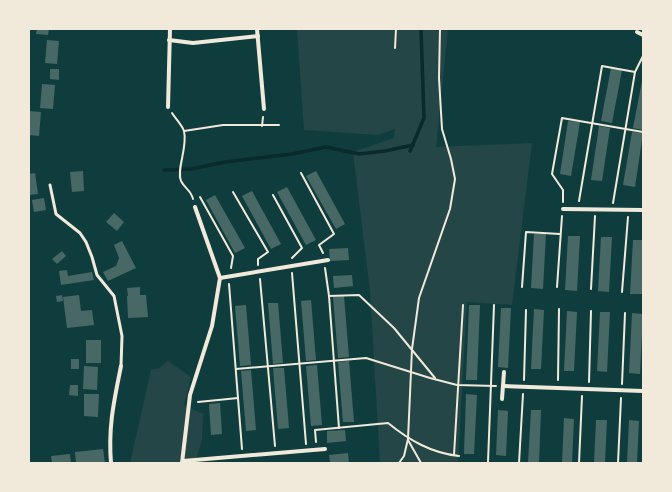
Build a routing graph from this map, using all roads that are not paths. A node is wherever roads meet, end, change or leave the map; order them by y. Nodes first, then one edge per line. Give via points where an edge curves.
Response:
1 (170, 29) edge
2 (257, 29) edge
3 (637, 32) dead end
4 (643, 35) edge
5 (258, 36) junction
6 (169, 40) junction
7 (168, 106) road end
8 (264, 109) dead end
9 (50, 185) dead end
10 (195, 207) road end
11 (563, 210) road end
12 (643, 210) edge
13 (326, 261) road end
14 (220, 278) junction
15 (121, 366) joint
16 (504, 372) dead end
17 (503, 386) junction
18 (643, 391) edge
19 (502, 399) dead end
20 (325, 449) dead end
21 (183, 462) edge
22 (111, 463) edge

1 - 6 street
2 - 5 street
3 - 4 street
5 - 6 street via 194,42
5 - 8 street
6 - 7 street
9 - 15 lane via 56,214 83,237 97,275 114,296 122,336
10 - 14 street
11 - 12 street
13 - 14 street
14 - 21 street via 212,326 189,402
15 - 22 street via 110,420
16 - 17 street
17 - 18 street
17 - 19 street
20 - 21 street

